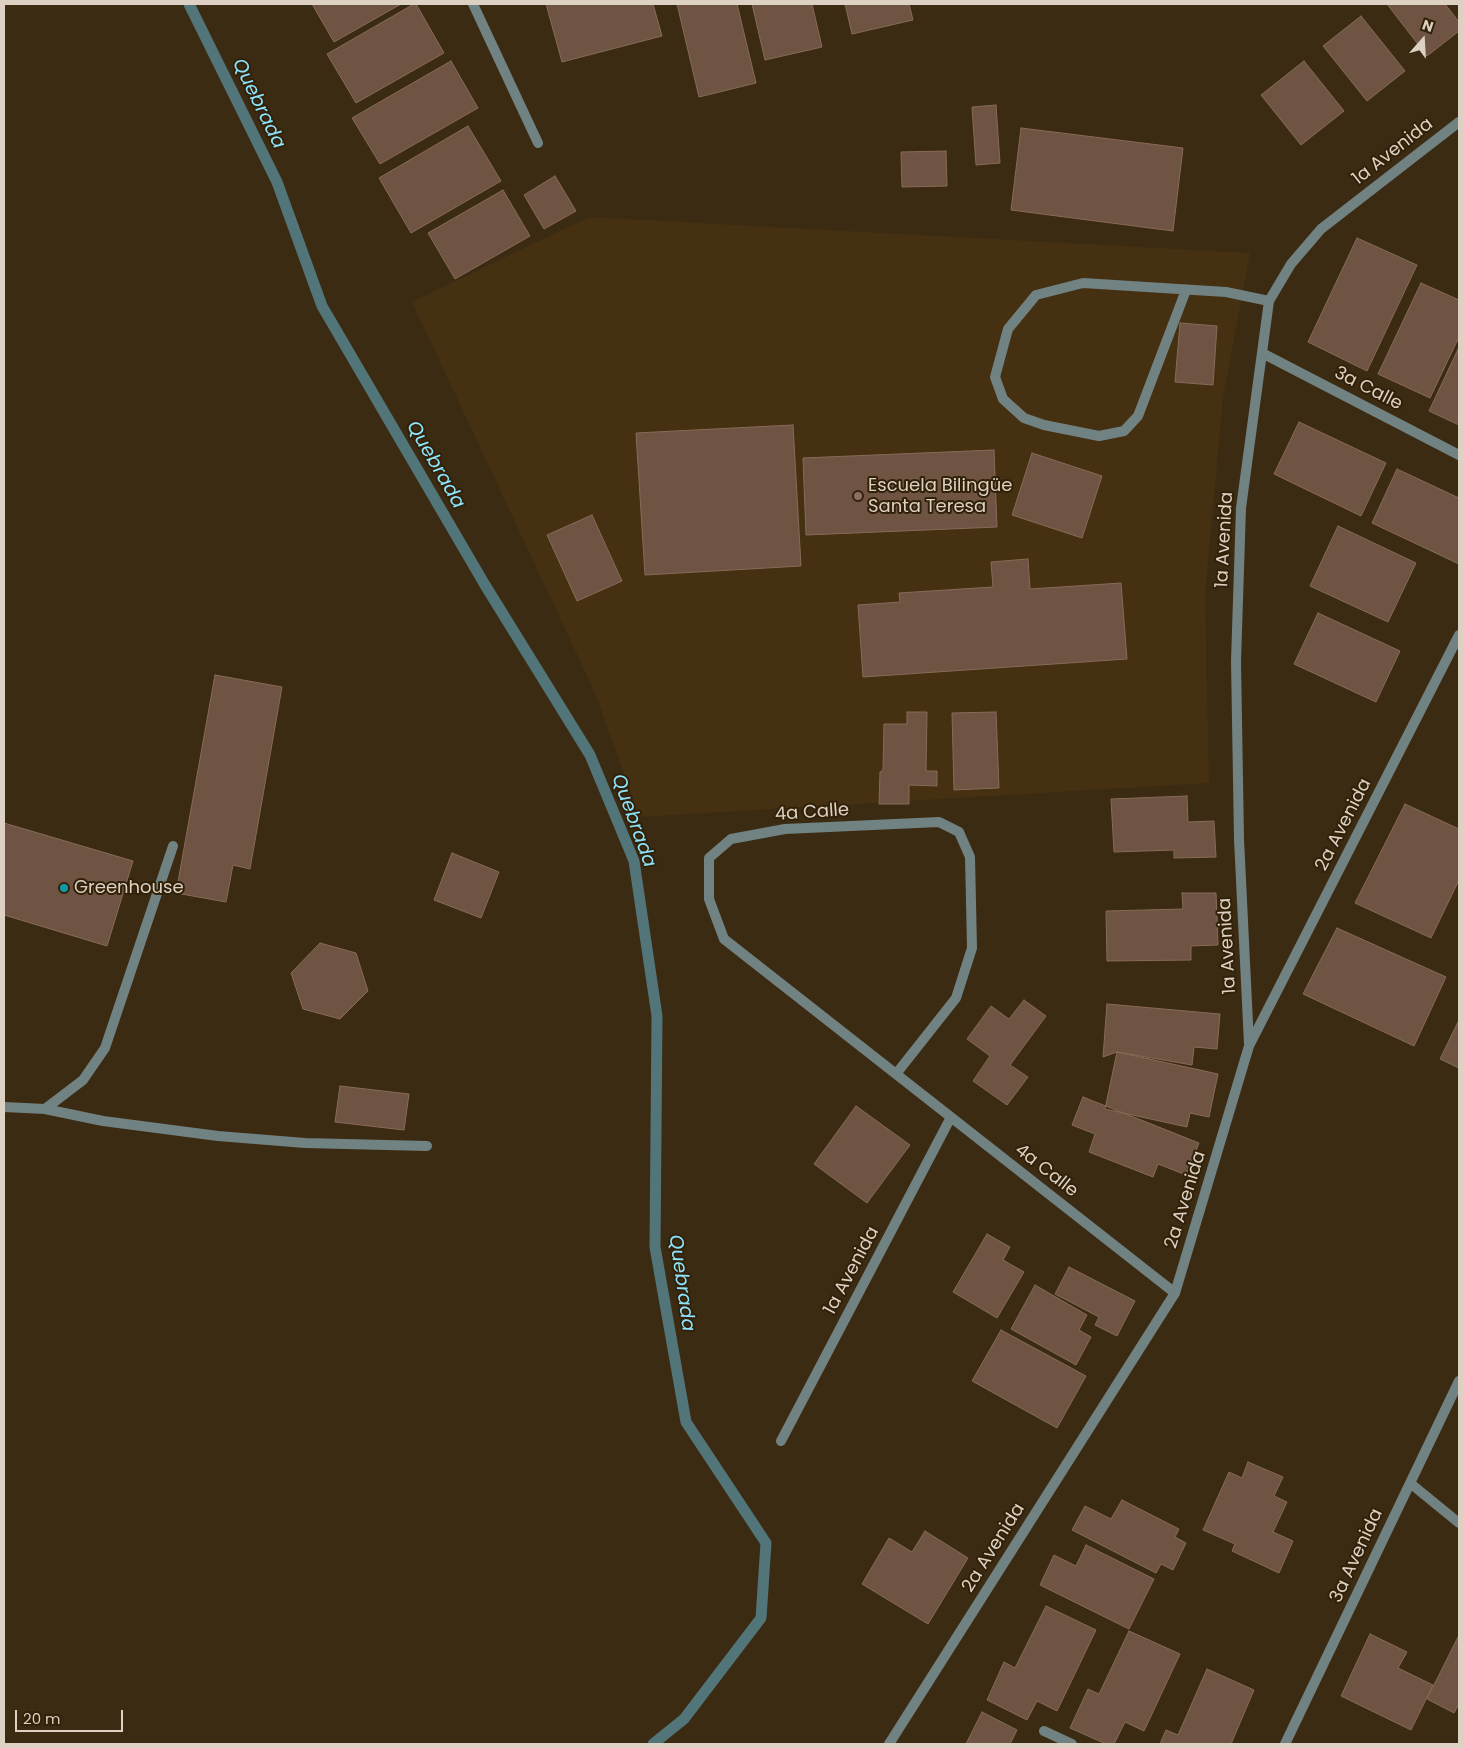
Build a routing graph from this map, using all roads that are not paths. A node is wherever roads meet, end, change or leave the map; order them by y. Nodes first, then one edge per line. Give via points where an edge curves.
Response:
1 (473, 4) edge
2 (1459, 122) edge
3 (538, 144) dead end
4 (1186, 290) junction
5 (1269, 302) junction
6 (1262, 352) junction
7 (1459, 455) edge
8 (1459, 635) edge
9 (173, 846) dead end
10 (1249, 1046) junction
11 (896, 1074) junction
12 (4, 1107) edge
13 (45, 1108) junction
14 (951, 1116) junction
15 (428, 1146) dead end
16 (1175, 1293) junction
17 (1459, 1381) edge
18 (781, 1441) dead end
19 (1410, 1483) junction
20 (1459, 1523) edge
21 (1044, 1731) dead end
22 (890, 1744) edge
23 (1072, 1744) edge
24 (1285, 1744) edge

1 - 3 street
2 - 5 street, 1a Avenida via 1321,228 1291,264
4 - 4 street via 1084,284 1036,295 1008,329 995,377 1003,399 1024,418 1044,425 1099,436 1124,432 1138,416
4 - 5 street via 1226,292
5 - 6 street, 1a Avenida
6 - 7 street, 3a Calle
6 - 10 street, 1a Avenida via 1241,508 1236,661 1239,839
8 - 10 street, 2a Avenida
9 - 13 street via 105,1048 83,1080
10 - 16 street, 2a Avenida
11 - 11 street, 4a Calle via 956,998 972,948 970,857 959,832 939,822 785,829 731,839 709,858 709,898 724,939
11 - 14 street, 4a Calle
12 - 13 street
13 - 15 street via 103,1120 218,1136 305,1143
14 - 16 street, 4a Calle
14 - 18 street, 1a Avenida
16 - 22 street, 2a Avenida
17 - 19 street, 3a Avenida
19 - 20 street
19 - 24 street, 3a Avenida
21 - 23 street

